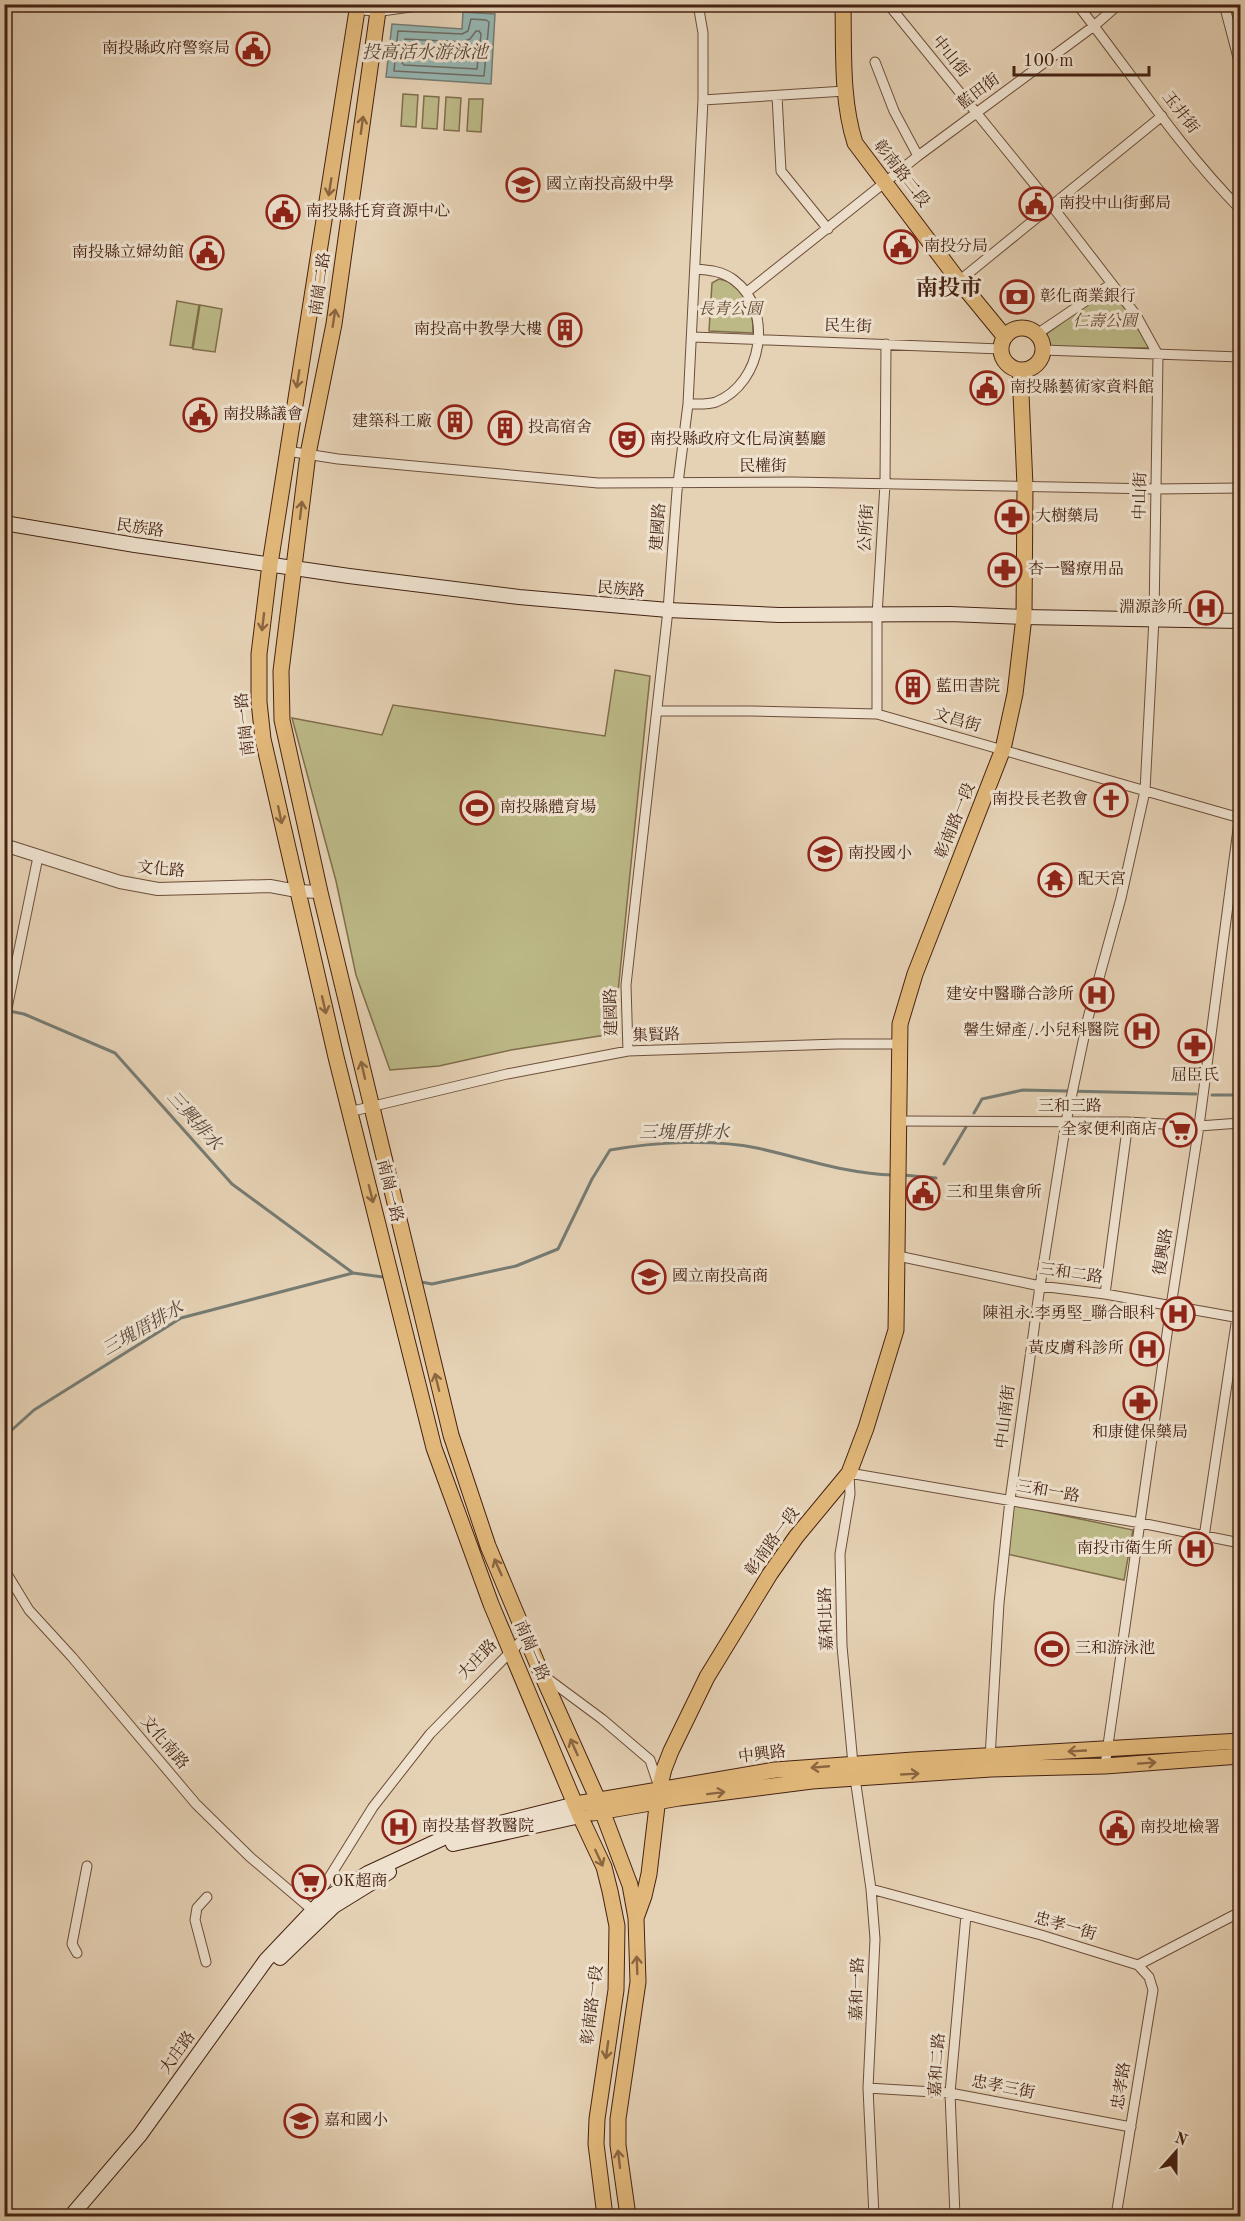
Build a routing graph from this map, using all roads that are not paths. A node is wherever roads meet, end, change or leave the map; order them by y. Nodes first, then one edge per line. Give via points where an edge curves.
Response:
1 (421, 4) edge
2 (698, 4) edge
3 (843, 4) edge
4 (888, 4) edge
5 (1077, 4) edge
6 (1119, 4) edge
7 (1224, 4) edge
8 (358, 6) edge
9 (378, 7) edge
10 (1094, 26) junction
11 (875, 62) dead end
12 (1240, 65) edge
13 (845, 91) junction
14 (777, 96) junction
15 (703, 100) junction
16 (977, 113) junction
17 (1162, 116) junction
18 (918, 156) junction
19 (886, 182) junction
20 (1052, 206) junction
21 (1240, 208) edge
22 (828, 229) junction
23 (695, 269) junction
24 (959, 281) junction
25 (1111, 284) junction
26 (747, 292) junction
27 (1037, 334) junction
28 (693, 337) junction
29 (757, 339) junction
30 (1003, 343) junction
31 (886, 344) junction
32 (1043, 350) junction
33 (1158, 355) junction
34 (1240, 357) edge
35 (1020, 370) junction
36 (688, 404) junction
37 (287, 451) junction
38 (308, 454) junction
39 (678, 482) junction
40 (885, 484) junction
41 (1024, 486) junction
42 (1240, 488) edge
43 (1156, 489) junction
44 (4, 523) edge
45 (270, 564) junction
46 (293, 568) junction
47 (668, 610) junction
48 (878, 615) junction
49 (1024, 617) junction
50 (1154, 618) junction
51 (1240, 621) edge
52 (657, 711) junction
53 (877, 714) junction
54 (1003, 749) junction
55 (1145, 791) junction
56 (1240, 817) edge
57 (4, 845) edge
58 (38, 857) junction
59 (297, 891) junction
60 (320, 892) junction
61 (4, 1023) edge
62 (899, 1044) junction
63 (628, 1051) junction
64 (1077, 1076) joint
65 (372, 1107) junction
66 (350, 1112) junction
67 (899, 1121) junction
68 (1066, 1122) junction
69 (1128, 1122) junction
70 (1240, 1124) edge
71 (1200, 1126) junction
72 (898, 1256) junction
73 (1040, 1286) junction
74 (1105, 1294) junction
75 (1171, 1305) junction
76 (1239, 1318) edge
77 (849, 1473) junction
78 (1010, 1500) junction
79 (1141, 1523) junction
80 (1204, 1537) junction
81 (1240, 1543) edge
82 (4, 1569) edge
83 (526, 1636) junction
84 (511, 1650) junction
85 (542, 1675) junction
86 (1240, 1741) edge
87 (1106, 1749) junction
88 (1240, 1756) edge
89 (990, 1763) junction
90 (1105, 1766) junction
91 (854, 1771) junction
92 (659, 1795) junction
93 (600, 1806) junction
94 (578, 1810) junction
95 (87, 1866) dead end
96 (871, 1889) junction
97 (207, 1897) dead end
98 (322, 1909) junction
99 (1240, 1912) edge
100 (966, 1916) junction
101 (636, 1918) junction
102 (77, 1953) dead end
103 (206, 1962) dead end
104 (1138, 1965) junction
105 (868, 2088) junction
106 (950, 2093) junction
107 (1131, 2127) junction
108 (71, 2217) edge
109 (82, 2217) edge
110 (605, 2217) edge
111 (628, 2217) edge
112 (874, 2217) edge
113 (956, 2217) edge
114 (1116, 2217) edge

1 - 9 street
2 - 15 street, 建國路 via 703,33
3 - 13 main road, 彰南路二段
4 - 16 street, 中山街
5 - 10 street, 玉井街
6 - 10 street, 藍田街
7 - 12 street
8 - 9 street
8 -> 37 main road, 南崗二路
38 -> 9 main road, 南崗二路 via 334,324
10 - 16 street, 藍田街
10 - 17 street, 玉井街
11 - 18 street via 894,111
13 - 14 street
13 - 19 main road, 彰南路二段 via 855,143
14 - 15 street
14 - 22 street via 782,171
15 - 23 street, 建國路
16 - 18 street, 藍田街
16 - 20 street, 中山街
17 - 20 street
17 - 21 street, 玉井街
18 - 19 street, 藍田街
19 - 22 street, 藍田街
19 - 24 main road, 彰南路二段
20 - 24 street
20 - 25 street, 中山街
22 - 26 street, 藍田街
23 - 26 street via 724,274
23 - 28 street, 建國路
24 - 30 main road, 彰南路二段
25 - 27 street
25 - 33 street, 中山街 via 1136,315
26 - 29 street via 755,306
27 - 30 main road via 1017,328
27 - 32 main road
28 - 29 street, 民生街
28 - 36 street, 建國路
29 - 31 street, 民生街
29 - 36 street via 754,363 736,389 715,402
30 - 31 street, 民生街
30 - 35 main road, 彰南路二段 via 1005,362
31 - 40 street, 公所街
32 - 33 street
32 - 35 main road via 1035,365
33 - 34 street
33 - 43 street, 中山街
35 - 41 main road
36 - 39 street, 建國路
37 - 38 street, 民權街
37 - 45 main road, 南崗二路
38 - 39 street, 民權街 via 598,483
46 -> 38 main road, 南崗二路
39 - 40 street, 民權街
39 - 47 street, 建國路
40 - 41 street, 民權街
40 - 48 street, 公所街
41 - 43 street, 民權街
41 - 49 main road, 彰南路一段
42 - 43 street, 民權街
43 - 50 street, 中山街
44 - 45 main road, 民族路
45 - 46 main road, 民族路
45 -> 59 main road, 南崗一路 via 259,654 258,702
46 - 47 main road, 民族路 via 519,597
46 - 60 main road, 南崗一路 via 281,671 282,720
47 - 48 main road, 民族路
47 - 52 street, 建國路
48 - 49 main road, 民族路
48 - 53 street, 公所街
49 - 50 main road, 民族路
49 - 54 main road, 彰南路一段 via 1015,694
50 - 51 main road, 民族路
50 - 55 street, 中山街
52 - 53 street, 文昌街
52 - 63 street, 建國路 via 626,985
53 - 54 street, 文昌街
54 - 55 street, 文昌街
54 - 62 main road, 彰南路一段 via 915,974 900,1024
55 - 56 street, 文昌街
55 - 64 street, 中山街
56 - 71 street, 復興路
57 - 58 street, 文化路
58 - 59 street, 文化路 via 120,882 158,889 270,886
58 - 61 street
59 - 60 street, 文化路
59 -> 66 main road, 南崗一路
65 -> 60 main road, 南崗一路
62 - 63 street, 集賢路
62 - 67 main road, 彰南路一段
63 - 65 street, 集賢路 via 507,1074
64 - 68 street, 中山南街
65 - 66 street, 集賢路
83 -> 65 main road, 南崗一路 via 472,1504 451,1435
66 -> 84 main road, 南崗一路 via 434,1448
67 - 68 street, 三和三路
67 - 72 main road, 彰南路一段
68 - 69 street, 三和三路
68 - 73 street, 中山南街
69 - 71 street, 三和三路
69 - 74 street
70 - 71 street, 三和三路
71 - 75 street, 復興路
72 - 73 street, 三和二路
72 - 77 main road, 彰南路一段 via 896,1330
73 - 74 street, 三和二路
73 - 78 street, 中山南街
74 - 75 street, 三和二路
75 - 76 street, 三和二路
75 - 79 street, 復興路
76 - 80 street
77 - 78 street, 三和一路
77 - 91 street, 嘉和北路 via 850,1494 840,1566 842,1646
77 - 92 main road, 彰南路一段 via 770,1574 707,1677 671,1751
78 - 79 street, 三和一路
78 - 89 street, 中山南街 via 999,1603
79 - 80 street, 三和一路
79 - 87 street, 復興路
80 - 81 street, 三和一路
82 - 98 street, 文化南路 via 29,1611 196,1804 250,1857
83 - 84 street, 大庄路
83 - 85 main road, 南崗一路
84 - 94 main road, 南崗一路
84 - 98 street, 大庄路 via 429,1734 378,1800 322,1889
85 - 92 street via 603,1719 650,1760
93 -> 85 main road, 南崗一路
86 - 87 main road, 中興路
87 -> 89 main road, 中興路
87 - 90 street, 復興路
90 -> 88 main road, 中興路
89 - 90 main road, 中興路
89 - 91 main road, 中興路
91 - 92 main road, 中興路 via 775,1770
91 - 96 street, 嘉和一路
92 - 93 main road, 中興路
92 - 101 main road, 彰南路一段 via 649,1874
93 - 94 main road, 中興路
93 - 101 main road, 彰南路一段 via 627,1876
94 - 98 main road, 中興路 via 448,1836 368,1873
94 -> 110 main road, 彰南路一段 via 604,1867 617,1926 616,1990 597,2136
95 - 102 street via 72,1944
96 - 100 street, 忠孝一街
96 - 105 street, 嘉和一路 via 875,1939
97 - 103 street via 197,1908 195,1920
98 - 108 main road, 大庄路 via 266,1960 140,2135
98 - 109 main road, 大庄路 via 263,1977 145,2140
99 - 104 street
100 - 104 street, 忠孝一街
100 - 106 street, 嘉和二路
111 -> 101 main road, 彰南路一段 via 618,2119 638,1982
104 - 107 street, 忠孝路 via 1149,1977 1153,1990
105 - 106 street, 忠孝三街
105 - 112 street, 嘉和一路
106 - 107 street, 忠孝三街
106 - 113 street, 嘉和二路
107 - 114 street, 忠孝路

